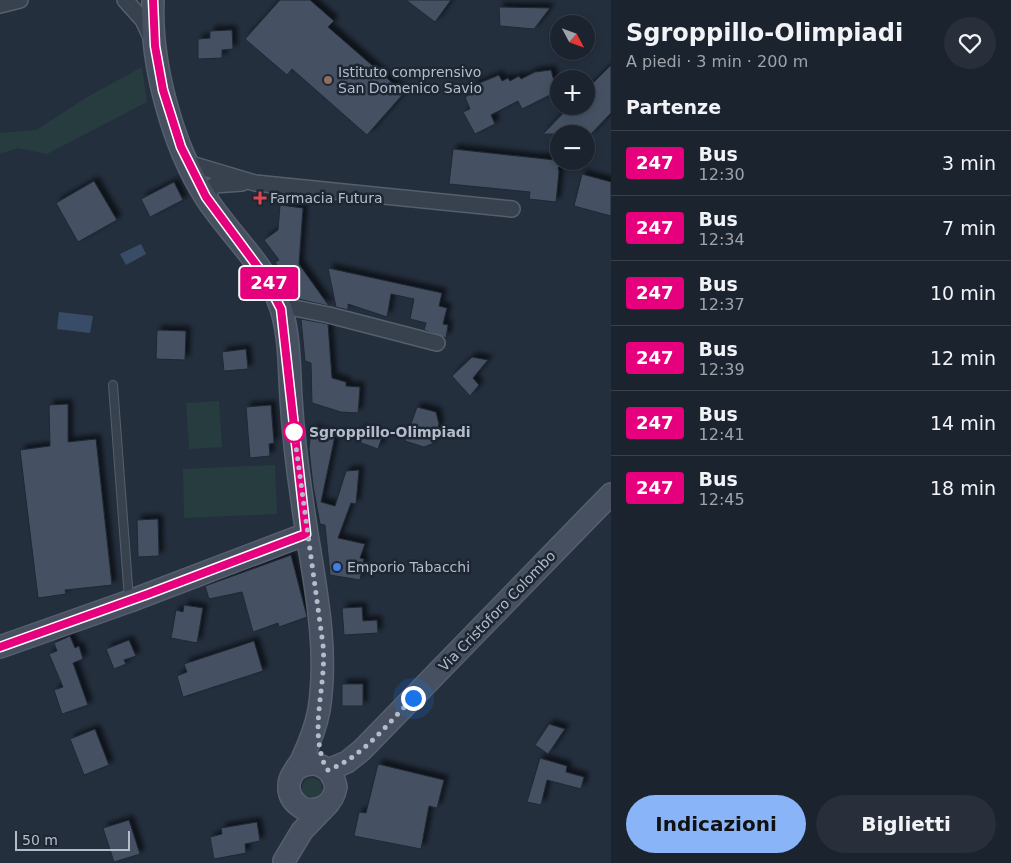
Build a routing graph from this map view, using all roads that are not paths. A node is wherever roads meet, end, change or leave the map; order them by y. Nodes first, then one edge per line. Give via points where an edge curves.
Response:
1 (20, 0) edge
2 (125, 0) edge
3 (153, 0) edge
4 (0, 5) edge
5 (155, 46) junction
6 (188, 163) junction
7 (255, 182) junction
8 (206, 197) junction
9 (512, 209) dead end
10 (280, 305) junction
11 (437, 343) dead end
12 (113, 384) dead end
13 (611, 494) edge
14 (306, 534) junction
15 (130, 601) junction
16 (0, 647) edge
17 (318, 718) junction
18 (362, 750) junction
19 (327, 769) junction
20 (296, 770) junction
21 (292, 798) junction
22 (330, 802) junction
23 (284, 862) edge

1 - 4 street
2 - 5 street via 143,20
3 - 5 main road
5 - 6 main road via 171,119
6 - 7 street
6 - 8 main road
7 - 8 street via 214,185
7 - 9 street
8 - 10 main road via 263,274
10 - 11 street
10 - 14 main road
12 - 15 lane
13 - 18 main road, Via Cristoforo Colombo
14 - 15 main road
14 - 17 main road via 320,610 324,658
15 - 16 main road
17 - 19 main road via 318,746
17 - 20 main road
18 - 19 main road via 347,762
18 - 22 main road
19 - 20 main road via 311,764
19 - 22 main road via 336,787
20 - 21 main road via 289,786
21 - 22 main road via 304,809 320,809
21 - 23 main road
22 - 23 main road via 302,831

